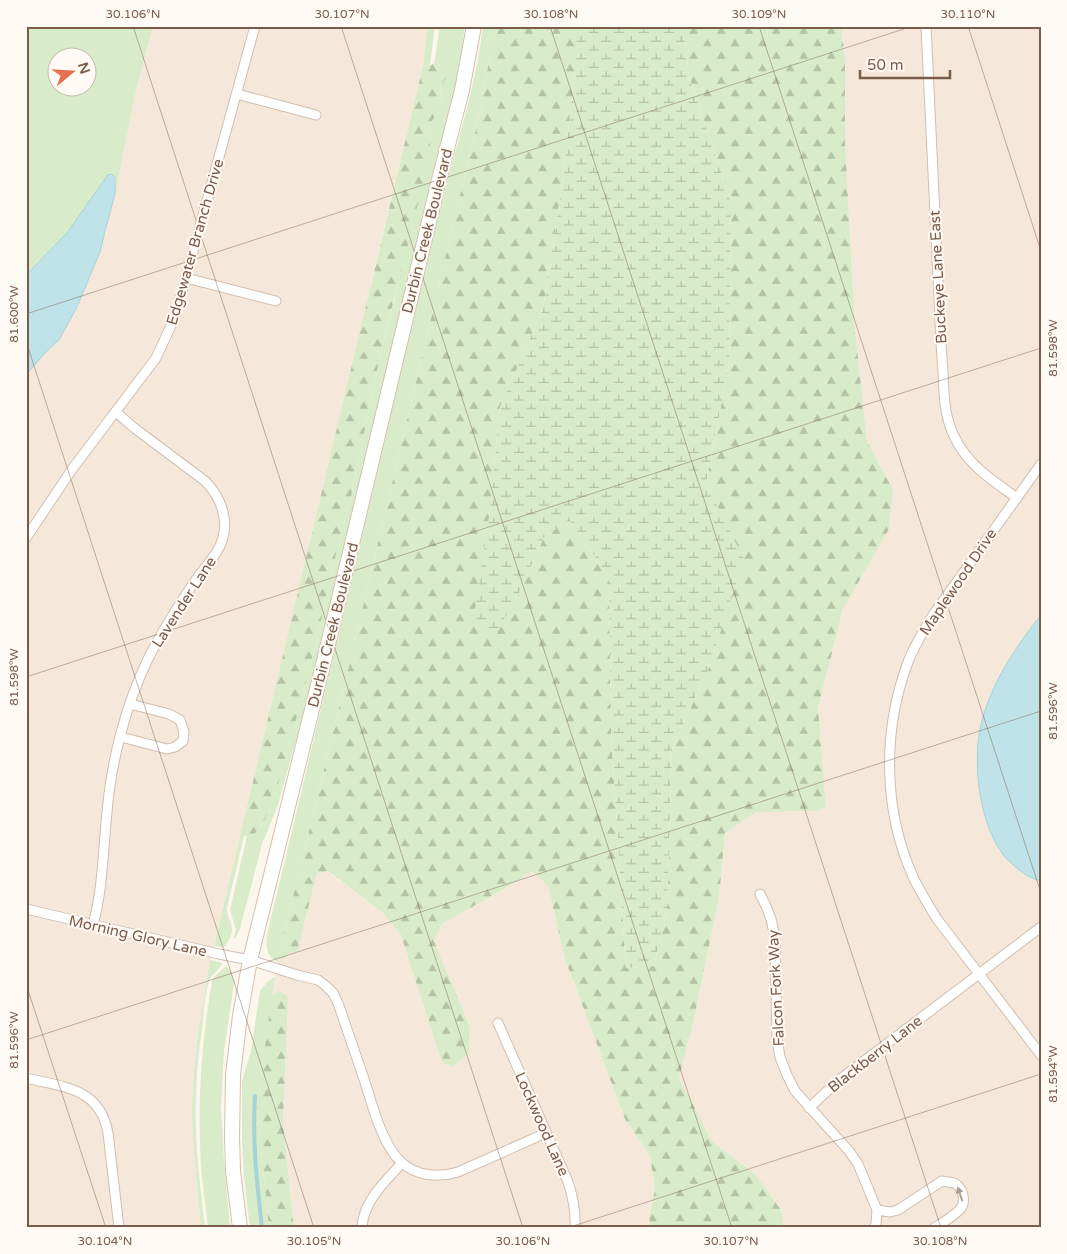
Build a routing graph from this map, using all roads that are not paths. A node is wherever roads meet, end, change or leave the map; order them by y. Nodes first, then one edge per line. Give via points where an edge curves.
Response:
1 (255, 26) edge
2 (474, 26) edge
3 (926, 26) edge
4 (237, 94) junction
5 (316, 115) dead end
6 (186, 278) junction
7 (276, 301) dead end
8 (116, 412) junction
9 (1041, 464) edge
10 (1017, 498) junction
11 (26, 538) edge
12 (130, 704) junction
13 (121, 737) junction
14 (760, 894) dead end
15 (26, 910) edge
16 (93, 925) junction
17 (1041, 927) edge
18 (250, 960) junction
19 (980, 974) junction
20 (498, 1023) dead end
21 (1041, 1055) edge
22 (26, 1078) edge
23 (809, 1108) junction
24 (546, 1133) junction
25 (402, 1163) junction
26 (877, 1210) junction
27 (119, 1228) edge
28 (240, 1228) edge
29 (362, 1228) edge
30 (575, 1228) edge
31 (874, 1228) edge
32 (934, 1228) edge

1 - 4 street, Edgewater Branch Drive
2 - 18 street, Durbin Creek Boulevard via 462,90
3 - 10 street, Buckeye Lane East via 945,408 963,453 986,476
4 - 5 street
4 - 6 street, Edgewater Branch Drive
6 - 7 street
6 - 8 street, Edgewater Branch Drive via 175,317 160,351
8 - 11 street, Edgewater Branch Drive
8 - 12 street, Lavender Lane via 210,486 219,500 225,522 220,546 166,625
9 - 10 street, Maplewood Drive
10 - 19 street, Maplewood Drive via 920,638 898,692 890,745 891,797 914,880 937,919
12 - 13 street, Lavender Lane
12 - 13 street via 180,720 183,741 167,749
13 - 16 street, Lavender Lane via 109,794 101,887
14 - 23 street, Falcon Fork Way via 775,937 780,1057 796,1091
15 - 16 street, Morning Glory Lane
16 - 18 street, Morning Glory Lane
17 - 19 street, Blackberry Lane
18 - 25 street, Morning Glory Lane via 318,980 333,993 382,1131 389,1148
18 - 28 street, Durbin Creek Boulevard via 233,1075 233,1171
19 - 21 street, Maplewood Drive
19 - 23 street, Blackberry Lane via 839,1080
20 - 24 street, Lockwood Lane
22 - 27 street via 82,1093 103,1114
23 - 26 street via 858,1164
24 - 25 street via 442,1176 426,1175
24 - 30 street, Lockwood Lane via 568,1182
25 - 29 street via 370,1200
26 - 31 street
32 -> 26 street via 962,1207 962,1194 955,1184 942,1182 898,1210

